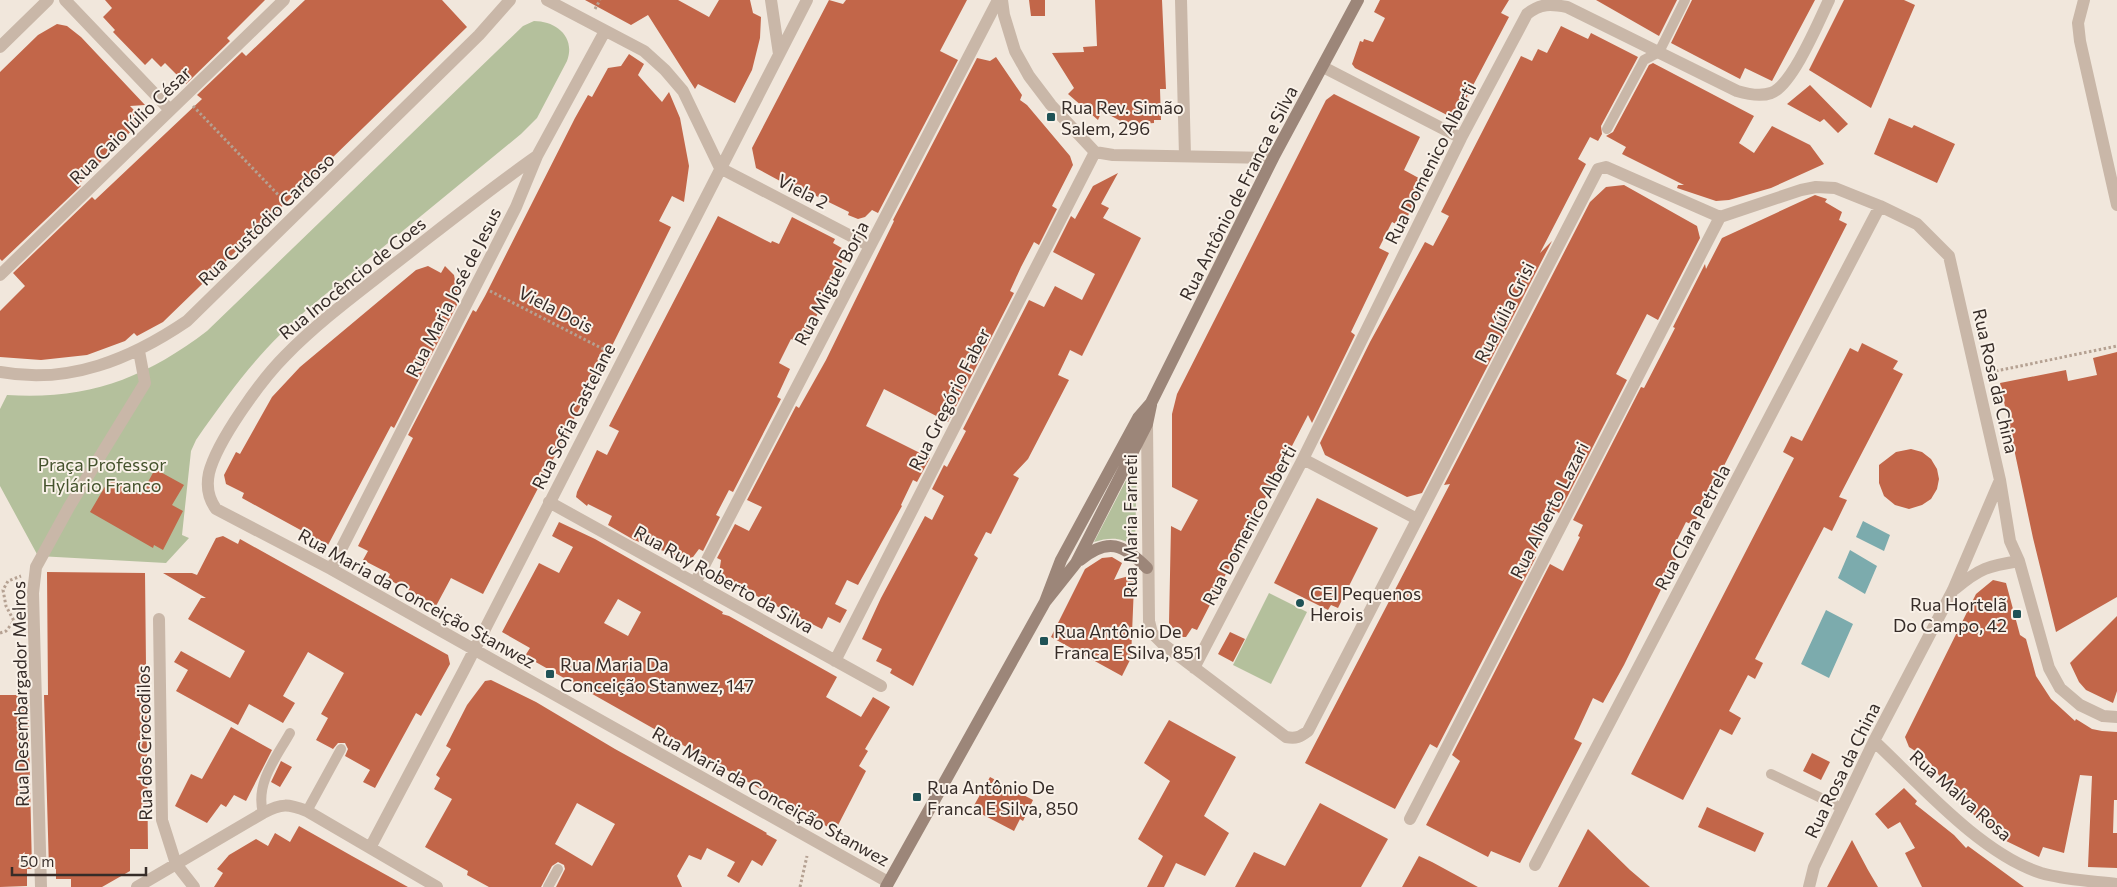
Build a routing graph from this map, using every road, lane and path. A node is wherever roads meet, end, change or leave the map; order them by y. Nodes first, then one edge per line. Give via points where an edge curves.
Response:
1 (48, 0) edge
2 (65, 0) edge
3 (284, 0) edge
4 (510, 0) edge
5 (547, 0) edge
6 (771, 0) edge
7 (807, 0) edge
8 (998, 0) edge
9 (1002, 0) edge
10 (1181, 0) edge
11 (1358, 0) edge
12 (1686, 0) edge
13 (1829, 0) edge
14 (2084, 0) edge
15 (605, 31) junction
16 (0, 47) edge
17 (1659, 52) junction
18 (779, 54) junction
19 (1322, 67) junction
20 (184, 97) junction
21 (170, 110) junction
22 (1608, 129) dead end
23 (1461, 138) junction
24 (1095, 152) junction
25 (537, 156) junction
26 (1185, 156) junction
27 (1272, 158) junction
28 (720, 168) junction
29 (2117, 205) edge
30 (1880, 206) junction
31 (297, 214) junction
32 (1720, 217) junction
33 (870, 246) junction
34 (0, 275) edge
35 (476, 283) junction
36 (2117, 346) edge
37 (140, 351) junction
38 (622, 359) junction
39 (0, 372) edge
40 (1990, 372) dead end
41 (1143, 421) junction
42 (1303, 460) junction
43 (2000, 480) junction
44 (549, 502) junction
45 (216, 509) joint
46 (1417, 519) junction
47 (2019, 561) junction
48 (1076, 563) junction
49 (1148, 568) junction
50 (331, 569) junction
51 (695, 583) junction
52 (1953, 590) junction
53 (1045, 602) junction
54 (159, 619) dead end
55 (474, 650) junction
56 (835, 661) junction
57 (1194, 668) junction
58 (881, 686) dead end
59 (2117, 716) edge
60 (290, 733) dead end
61 (1300, 737) joint
62 (1874, 742) junction
63 (341, 749) dead end
64 (1771, 774) dead end
65 (1842, 808) junction
66 (308, 810) junction
67 (263, 813) junction
68 (1410, 819) dead end
69 (370, 848) junction
70 (807, 856) dead end
71 (176, 864) junction
72 (1535, 865) dead end
73 (558, 869) dead end
74 (2060, 882) edge
75 (887, 884) edge
76 (2117, 884) edge
77 (41, 887) edge
78 (137, 887) edge
79 (194, 887) edge
80 (437, 887) edge
81 (548, 887) edge
82 (800, 887) edge
83 (1809, 887) edge

1 - 16 street
2 - 21 street
3 - 20 street, Rua Caio Júlio César
4 - 31 street, Rua Custódio Cardoso via 479,35
5 - 15 street
6 - 18 street
7 - 18 street, Rua Sofia Castelane
8 - 33 street, Rua Miguel Borja
9 - 24 street via 1015,51 1029,76
10 - 26 street
11 - 19 main road, Rua Antônio de Franca e Silva
12 - 17 lane
13 - 17 street, Rua Domenico Alberti via 1788,78 1772,93 1754,95 1737,91
14 - 29 street via 2078,23 2080,41
15 - 25 street, Rua Maria José de Jesus
15 - 28 street via 644,50 683,91
17 - 22 lane via 1644,60
17 - 23 street, Rua Domenico Alberti via 1567,6 1537,6 1527,14
18 - 28 street, Rua Sofia Castelane
19 - 23 street
19 - 27 main road, Rua Antônio de Franca e Silva
20 - 21 street, Rua Caio Júlio César
20 - 31 path
21 - 34 street, Rua Caio Júlio César
23 - 42 street, Rua Domenico Alberti
24 - 26 street
24 - 56 street, Rua Gregório Faber
25 - 35 street, Rua Maria José de Jesus via 516,207
25 - 45 street, Rua Inocêncio de Goes via 323,321 284,357 224,440 209,473 209,500
26 - 27 street
27 - 41 main road, Rua Antônio de Franca e Silva
28 - 33 street, Viela 2
28 - 38 street, Rua Sofia Castelane
30 - 32 street via 1835,188 1816,186
30 - 43 street, Rua Rosa da China via 1916,224 1949,256
30 - 72 street, Rua Clara Petrela
31 - 37 street, Rua Custódio Cardoso via 187,321
32 - 46 street, Rua Júlia Grisi via 1606,167 1598,169
32 - 68 street, Rua Alberto Lazari
33 - 51 street, Rua Miguel Borja
35 - 38 path, Viela Dois
35 - 50 street, Rua Maria José de Jesus
36 - 40 path
37 - 39 street, Rua Custódio Cardoso via 98,366 56,375
37 - 77 street, Rua Desembargador Melros via 145,383 68,507 36,567 33,593
38 - 44 street, Rua Sofia Castelane
41 - 48 main road, Rua Antônio de Franca e Silva
41 - 49 street, Rua Maria Farneti
41 - 53 main road, Rua Antônio de Franca e Silva via 1061,560
42 - 46 street
42 - 57 street, Rua Domenico Alberti
43 - 47 street via 2010,541
43 - 52 street, Rua Rosa da China
44 - 51 street, Rua Ruy Roberto da Silva
44 - 55 street, Rua Sofia Castelane
45 - 50 street, Rua Maria da Conceição Stanwez
46 - 61 street, Rua Júlia Grisi via 1308,731
47 - 52 street, Rua Rosa da China via 1994,564 1976,571
47 - 59 street via 2049,668 2060,688 2080,705 2103,716
48 - 49 main road via 1093,550 1120,546
48 - 53 main road, Rua Antônio de Franca e Silva
49 - 57 street, Rua Maria Farneti via 1152,633
50 - 55 street, Rua Maria da Conceição Stanwez
51 - 56 street, Rua Ruy Roberto da Silva
52 - 62 street, Rua Rosa da China
53 - 75 main road, Rua Antônio de Franca e Silva
54 - 71 street, Rua dos Crocodilos via 162,820
55 - 69 street, Rua Sofia Castelane
55 - 75 street, Rua Maria da Conceição Stanwez
56 - 58 street, Rua Ruy Roberto da Silva
57 - 61 street, Rua Maria Farneti via 1286,737
60 - 67 lane via 262,782 260,802
62 - 65 street, Rua Rosa da China
62 - 74 street, Rua Malva Rosa via 1987,845
63 - 66 lane
64 - 65 lane
65 - 83 street, Rua Rosa da China via 1814,868
66 - 67 street via 278,805
66 - 69 street
67 - 71 street
69 - 80 street
70 - 82 path
71 - 78 street
71 - 79 street
73 - 81 lane
74 - 76 street, Rua Malva Rosa

